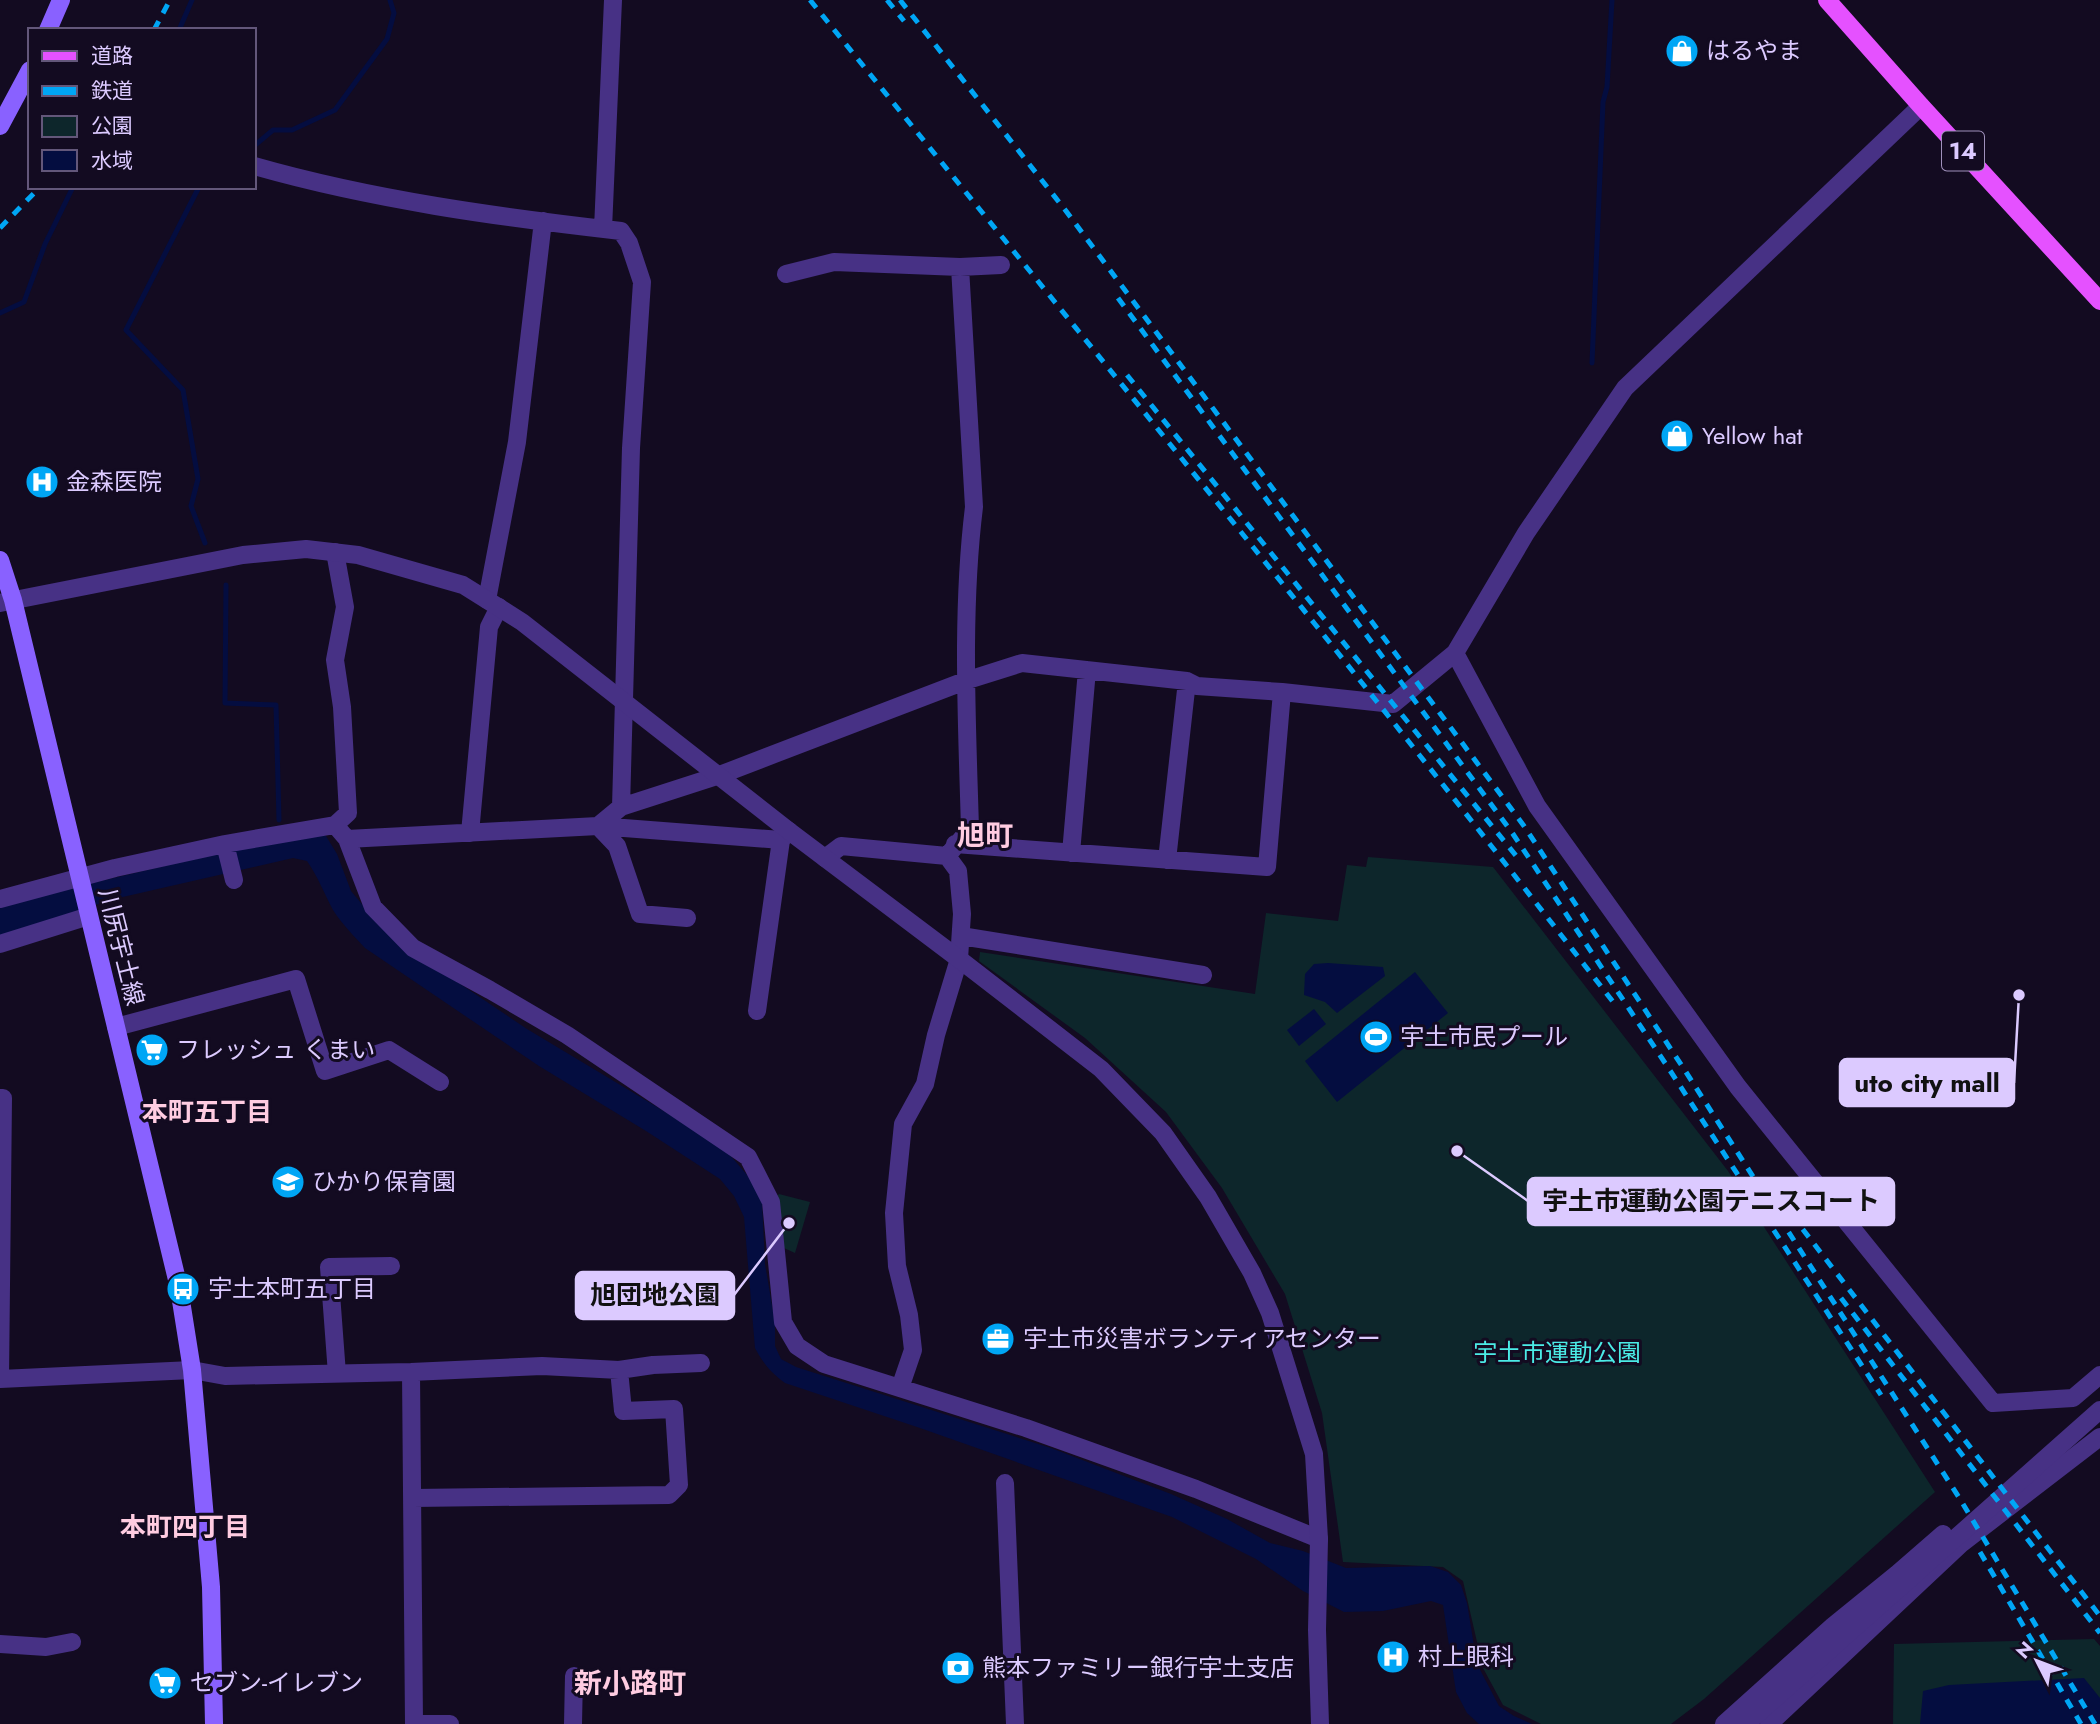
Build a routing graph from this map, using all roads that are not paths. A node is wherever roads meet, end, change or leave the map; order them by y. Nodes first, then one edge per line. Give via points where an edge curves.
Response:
1 (61, 0) edge
2 (614, 0) edge
3 (1827, 0) edge
4 (49, 28) edge
5 (28, 74) edge
6 (1921, 106) junction
7 (0, 126) edge
8 (256, 167) edge
9 (543, 221) junction
10 (603, 229) junction
11 (1001, 265) dead end
12 (960, 267) junction
13 (786, 274) dead end
14 (2100, 301) edge
15 (335, 552) junction
16 (0, 560) edge
17 (7, 602) edge
18 (493, 604) junction
19 (1455, 653) junction
20 (1087, 670) junction
21 (965, 681) junction
22 (1188, 681) junction
23 (1282, 692) junction
24 (624, 701) junction
25 (717, 776) junction
26 (621, 807) junction
27 (598, 827) junction
28 (341, 832) junction
29 (470, 833) junction
30 (785, 836) junction
31 (225, 844) junction
32 (951, 850) junction
33 (1071, 853) junction
34 (825, 858) junction
35 (1167, 860) junction
36 (79, 880) junction
37 (234, 880) dead end
38 (0, 899) edge
39 (88, 913) junction
40 (687, 918) dead end
41 (961, 936) junction
42 (0, 944) edge
43 (959, 959) junction
44 (1203, 975) dead end
45 (757, 1011) dead end
46 (116, 1027) junction
47 (440, 1082) dead end
48 (0, 1098) edge
49 (391, 1266) dead end
50 (701, 1363) dead end
51 (192, 1370) junction
52 (619, 1370) junction
53 (411, 1372) junction
54 (337, 1374) junction
55 (2100, 1375) edge
56 (900, 1388) junction
57 (2100, 1410) edge
58 (2100, 1437) edge
59 (1005, 1483) dead end
60 (413, 1499) junction
61 (1943, 1534) dead end
62 (1319, 1539) junction
63 (72, 1642) dead end
64 (0, 1644) edge
65 (573, 1676) dead end
66 (214, 1724) edge
67 (450, 1724) edge
68 (573, 1724) edge
69 (1015, 1724) edge
70 (1320, 1724) edge
71 (1724, 1724) edge
72 (1746, 1724) edge
73 (1769, 1724) edge

1 - 4 main road
2 - 10 street
3 - 6 main road, 14
5 - 7 main road
6 - 14 main road, 14
6 - 19 street via 1625,388 1526,533
8 - 9 street via 428,204
9 - 10 street
9 - 18 street
10 - 24 street via 621,232 642,282 631,448
11 - 12 street
12 - 13 street via 834,261
12 - 21 street via 974,507
15 - 17 street via 306,549 243,555
15 - 18 street via 423,572 463,586
15 - 28 street via 345,607 335,660 348,813
16 - 17 main road, 川尻宇土線
17 - 36 main road, 川尻宇土線
18 - 24 street
18 - 29 street
19 - 23 street via 1393,704
19 - 55 street via 1537,806 1738,1087 1993,1404 2073,1398
20 - 21 street via 1022,663
20 - 22 street
20 - 33 street
21 - 25 street
21 - 32 street via 970,829
22 - 23 street via 1197,686
22 - 35 street
23 - 35 street via 1267,867
24 - 25 street
24 - 26 street
25 - 26 street
25 - 30 street
26 - 27 street
27 - 29 street
27 - 30 street
27 - 40 street via 617,846 640,914
28 - 29 street
28 - 31 street
28 - 56 street via 373,907 413,948 567,1035 748,1157 771,1202 783,1322 797,1346 824,1364
30 - 34 street
30 - 45 street
31 - 36 street
31 - 37 street
32 - 33 street
32 - 34 street via 841,846
32 - 41 street via 958,871
33 - 35 street
34 - 43 street
36 - 38 street
36 - 39 main road, 川尻宇土線
39 - 42 street
39 - 46 main road, 川尻宇土線
41 - 43 street
41 - 44 street
43 - 56 street via 925,1084 904,1124 894,1213 897,1266 913,1350
43 - 62 street via 1101,1069 1163,1133 1208,1196 1270,1312 1314,1454
46 - 47 street via 296,979 325,1071 388,1050
46 - 51 main road, 川尻宇土線 via 179,1288
48 - 51 street via 0,1379
49 - 54 street via 328,1267
50 - 52 street
51 - 54 street via 225,1376
51 - 66 main road, 川尻宇土線 via 211,1587
52 - 53 street via 542,1366
52 - 60 street via 622,1411 674,1409 680,1485 669,1495
53 - 54 street
53 - 60 street
56 - 62 street via 1196,1489
57 - 72 street
58 - 73 street via 1962,1543
59 - 69 street
60 - 67 street via 414,1724
61 - 71 street
62 - 70 street
63 - 64 street via 46,1647
65 - 68 street

